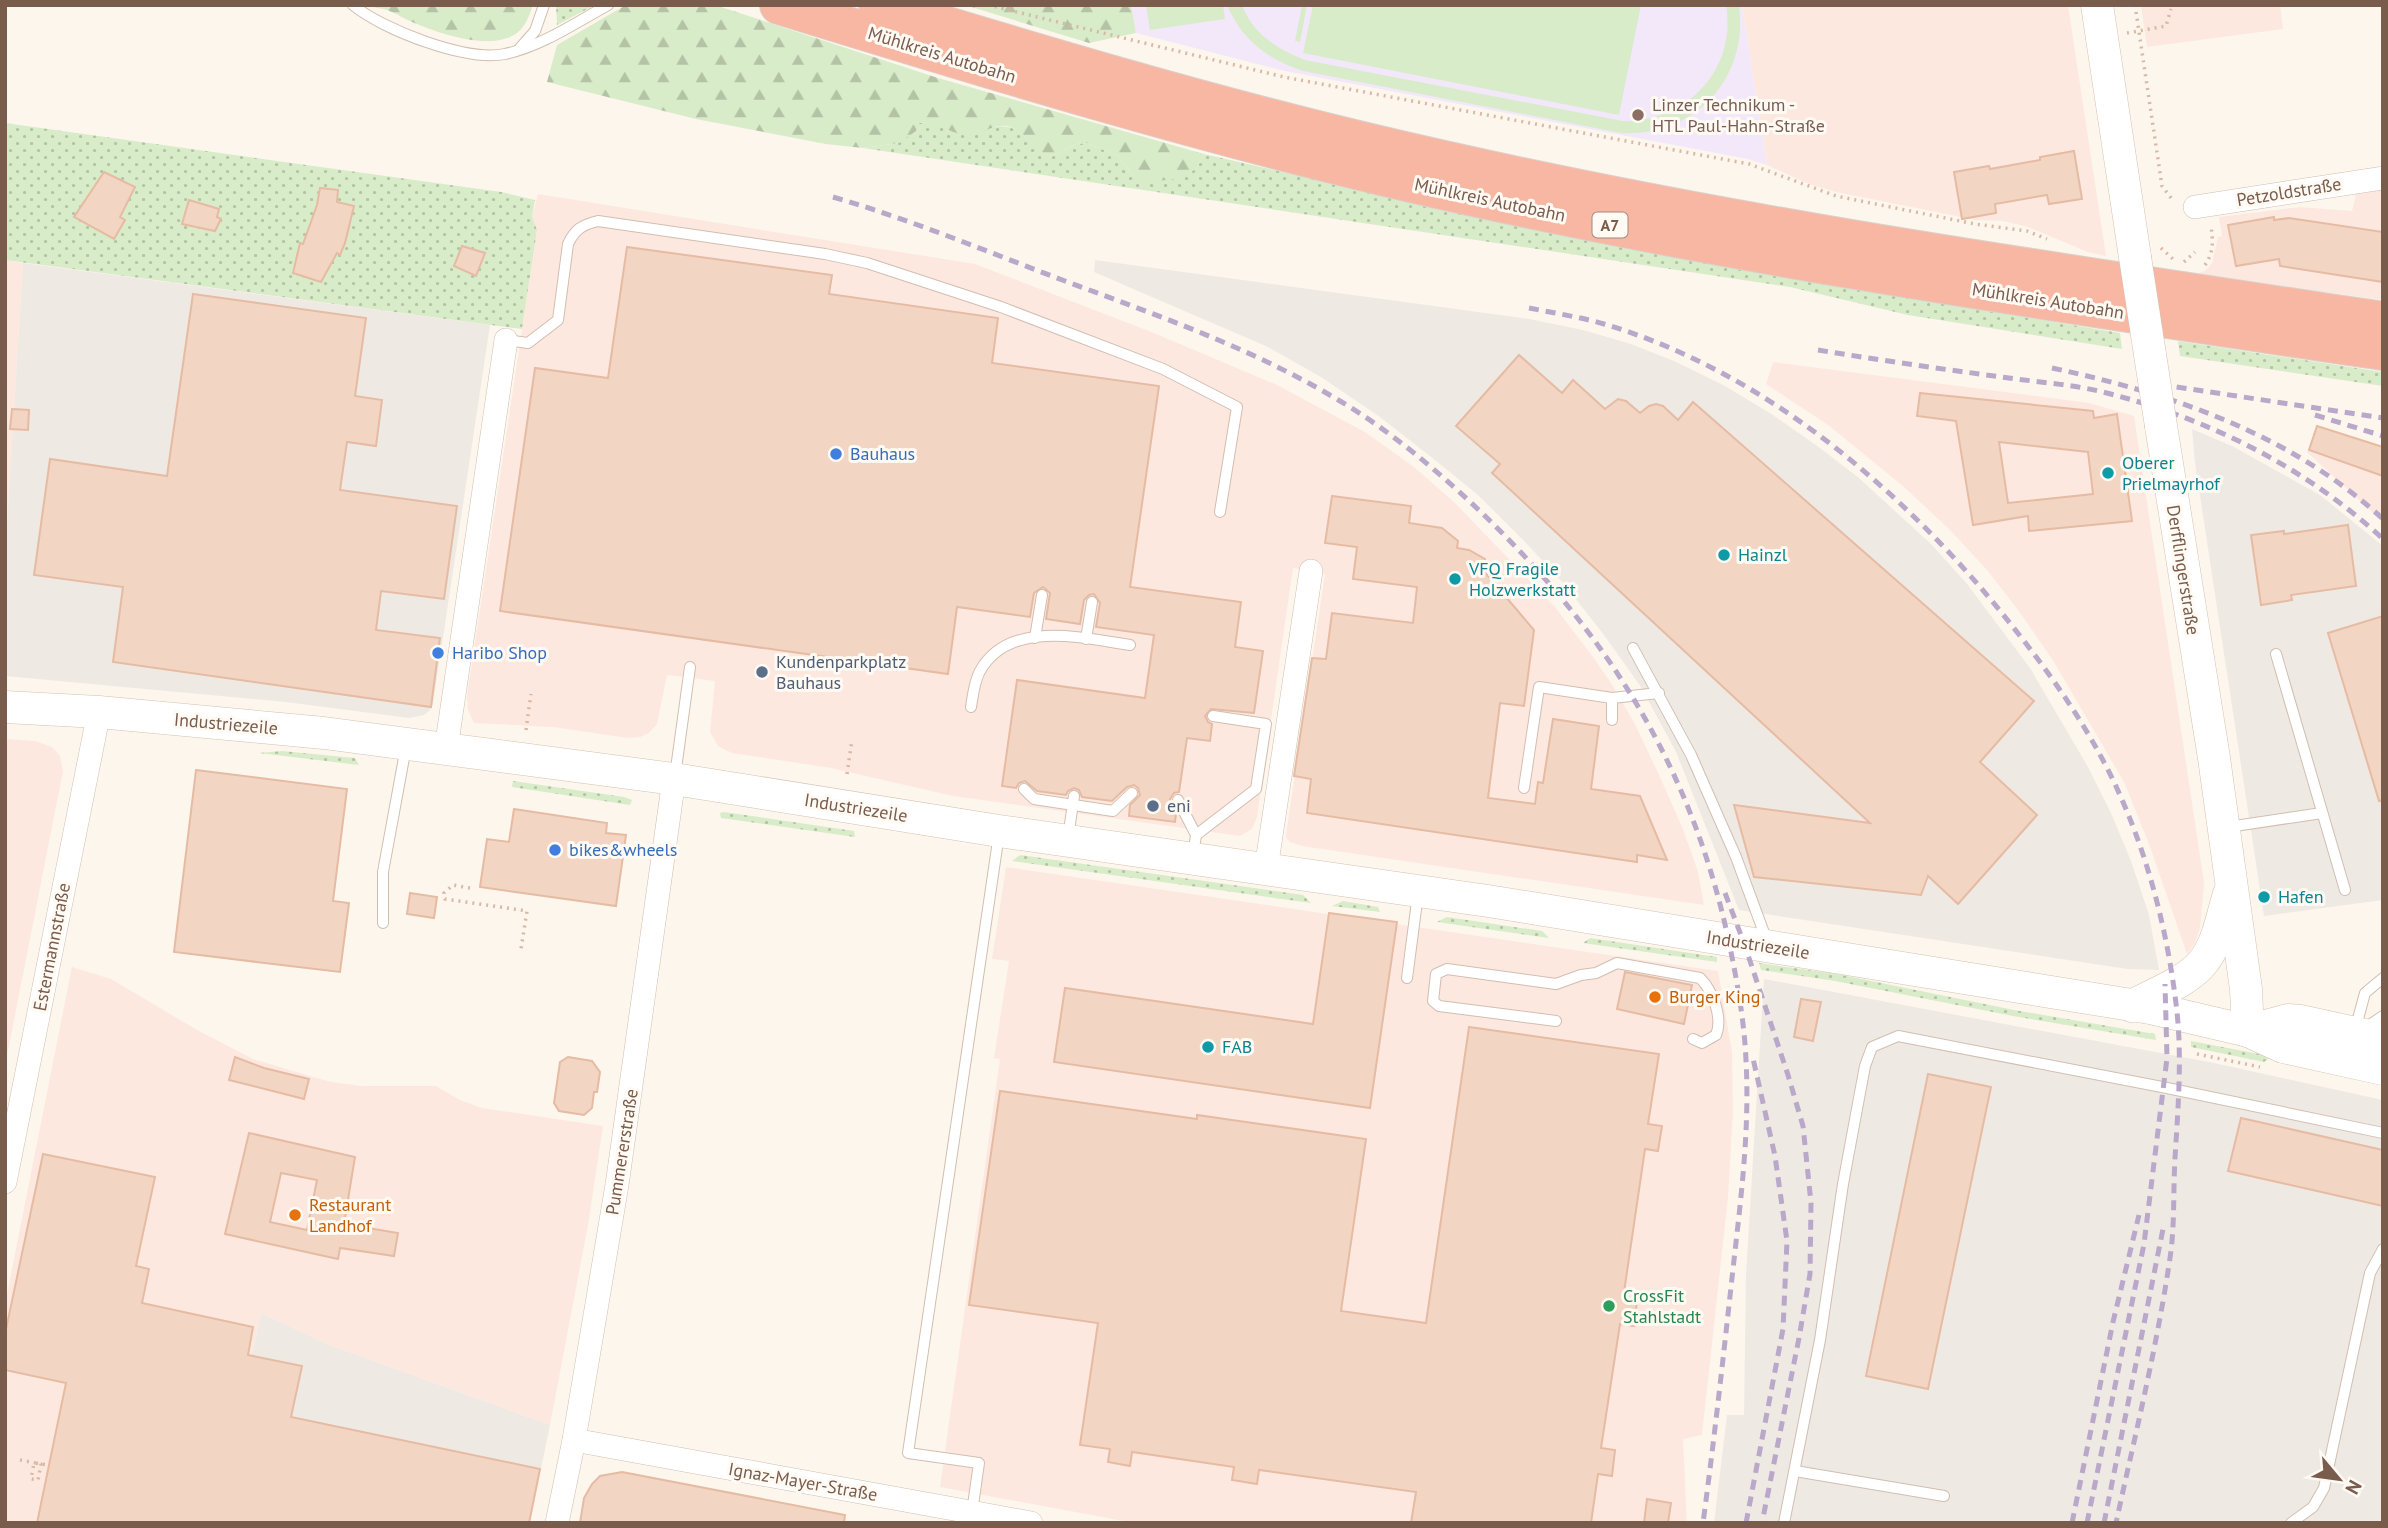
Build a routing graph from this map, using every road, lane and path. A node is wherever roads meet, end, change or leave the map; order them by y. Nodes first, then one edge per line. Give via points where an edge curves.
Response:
1 (353, 5) edge
2 (544, 5) edge
3 (608, 5) edge
4 (779, 5) edge
5 (878, 5) edge
6 (988, 5) edge
7 (2098, 5) edge
8 (2135, 5) edge
9 (2171, 9) dead end
10 (2139, 31) junction
11 (2124, 34) dead end
12 (519, 49) junction
13 (2383, 178) edge
14 (2202, 206) junction
15 (2053, 242) dead end
16 (2147, 252) junction
17 (2195, 252) dead end
18 (2166, 254) dead end
19 (2187, 260) dead end
20 (2201, 268) dead end
21 (2383, 321) edge
22 (506, 340) joint
23 (2383, 351) edge
24 (1220, 512) dead end
25 (1311, 572) dead end
26 (1042, 595) dead end
27 (1092, 602) dead end
28 (1035, 638) junction
29 (1086, 639) junction
30 (1130, 645) dead end
31 (1633, 648) dead end
32 (2276, 654) dead end
33 (691, 667) dead end
34 (1658, 693) junction
35 (531, 694) dead end
36 (1612, 698) junction
37 (5, 706) edge
38 (971, 707) dead end
39 (99, 712) junction
40 (1213, 716) dead end
41 (1612, 720) dead end
42 (526, 730) dead end
43 (852, 740) dead end
44 (407, 744) junction
45 (446, 749) junction
46 (847, 774) dead end
47 (674, 779) junction
48 (1524, 788) dead end
49 (1024, 789) dead end
50 (1132, 793) dead end
51 (1073, 800) junction
52 (1178, 800) dead end
53 (2322, 813) junction
54 (2222, 828) junction
55 (999, 831) junction
56 (1067, 841) junction
57 (1194, 847) junction
58 (1266, 869) junction
59 (2231, 886) junction
60 (470, 888) dead end
61 (2345, 890) dead end
62 (1419, 891) junction
63 (383, 923) dead end
64 (1769, 947) junction
65 (521, 949) dead end
66 (1407, 978) dead end
67 (2383, 978) edge
68 (2132, 1006) junction
69 (2383, 1016) edge
70 (1556, 1021) dead end
71 (2248, 1031) junction
72 (2369, 1036) edge
73 (1693, 1038) dead end
74 (2383, 1069) edge
75 (2383, 1133) edge
76 (5, 1182) edge
77 (2383, 1250) edge
78 (574, 1440) junction
79 (20, 1460) dead end
80 (34, 1463) junction
81 (50, 1465) dead end
82 (1795, 1471) junction
83 (1944, 1496) dead end
84 (972, 1512) junction
85 (557, 1523) edge
86 (1031, 1523) edge
87 (1784, 1523) edge
88 (2291, 1523) edge

1 - 12 lane via 402,34 454,49 498,55
2 - 12 lane via 535,32
3 - 12 lane
4 - 23 highway, Mühlkreis Autobahn / A7 via 1222,137 1430,187 1837,267
5 - 21 highway, Mühlkreis Autobahn / A7 via 1176,94 1557,184 1845,239
6 - 15 path via 1284,77 1749,164 1836,196 2027,231
7 - 16 main road, Derfflingerstraße
8 - 10 path
9 - 10 path via 2166,26
10 - 11 path
10 - 14 path via 2162,186 2176,204
13 - 14 street, Petzoldstraße
14 - 20 path via 2213,242 2211,255
16 - 18 path
16 - 54 main road, Derfflingerstraße, bridge via 2161,426
17 - 19 path
22 - 24 lane via 528,343 558,320 568,244 581,225 598,221 867,263 1001,307 1163,369 1237,407
22 - 45 street
25 - 58 street
26 - 28 lane
27 - 29 lane
28 - 29 lane
28 - 38 lane via 1009,644 992,655 980,671
29 - 30 lane
31 - 34 lane
32 - 53 lane
33 - 47 lane
34 - 36 lane
34 - 64 lane via 1736,856
35 - 42 path
36 - 41 lane
36 - 48 lane via 1539,687
37 - 39 main road, Industriezeile
39 - 44 main road, Industriezeile
39 - 76 street, Estermannstraße
40 - 57 lane via 1266,724 1256,789
43 - 46 path
44 - 45 main road, Industriezeile
44 - 63 lane via 383,872
45 - 47 main road, Industriezeile
47 - 55 main road, Industriezeile
47 - 78 street, Pummererstraße via 624,1143
49 - 51 lane via 1034,799
50 - 51 lane via 1113,811
51 - 56 lane
52 - 57 lane
53 - 54 lane
53 - 61 lane
54 - 59 main road, Derfflingerstraße
55 - 56 main road, Industriezeile
55 - 84 lane via 908,1453 979,1463
56 - 57 main road, Industriezeile
57 - 58 main road, Industriezeile
58 - 62 main road, Industriezeile
59 - 68 main road, Derfflingerstraße via 2202,964
59 - 71 main road, Derfflingerstraße
60 - 65 path via 453,885 444,893 445,899 527,911
62 - 64 main road, Industriezeile
62 - 66 lane
64 - 68 main road, Industriezeile
67 - 72 lane via 2365,993
68 - 71 main road, Industriezeile
69 - 72 lane
70 - 73 lane via 1439,1006 1433,1001 1436,974 1447,969 1556,984 1618,963 1700,978 1713,999 1718,1029 1702,1043
71 - 72 main road, Industriezeile via 2288,1020
71 - 74 main road, Industriezeile via 2283,1047
75 - 82 lane via 1898,1036 1872,1047 1843,1184
77 - 88 lane via 2370,1273 2324,1488 2313,1507
78 - 84 street, Ignaz-Mayer-Straße
78 - 85 street, Pummererstraße
79 - 80 path
80 - 80 path via 31,1479 38,1480 41,1464
80 - 81 path
82 - 83 lane
82 - 87 lane
84 - 86 street, Ignaz-Mayer-Straße

